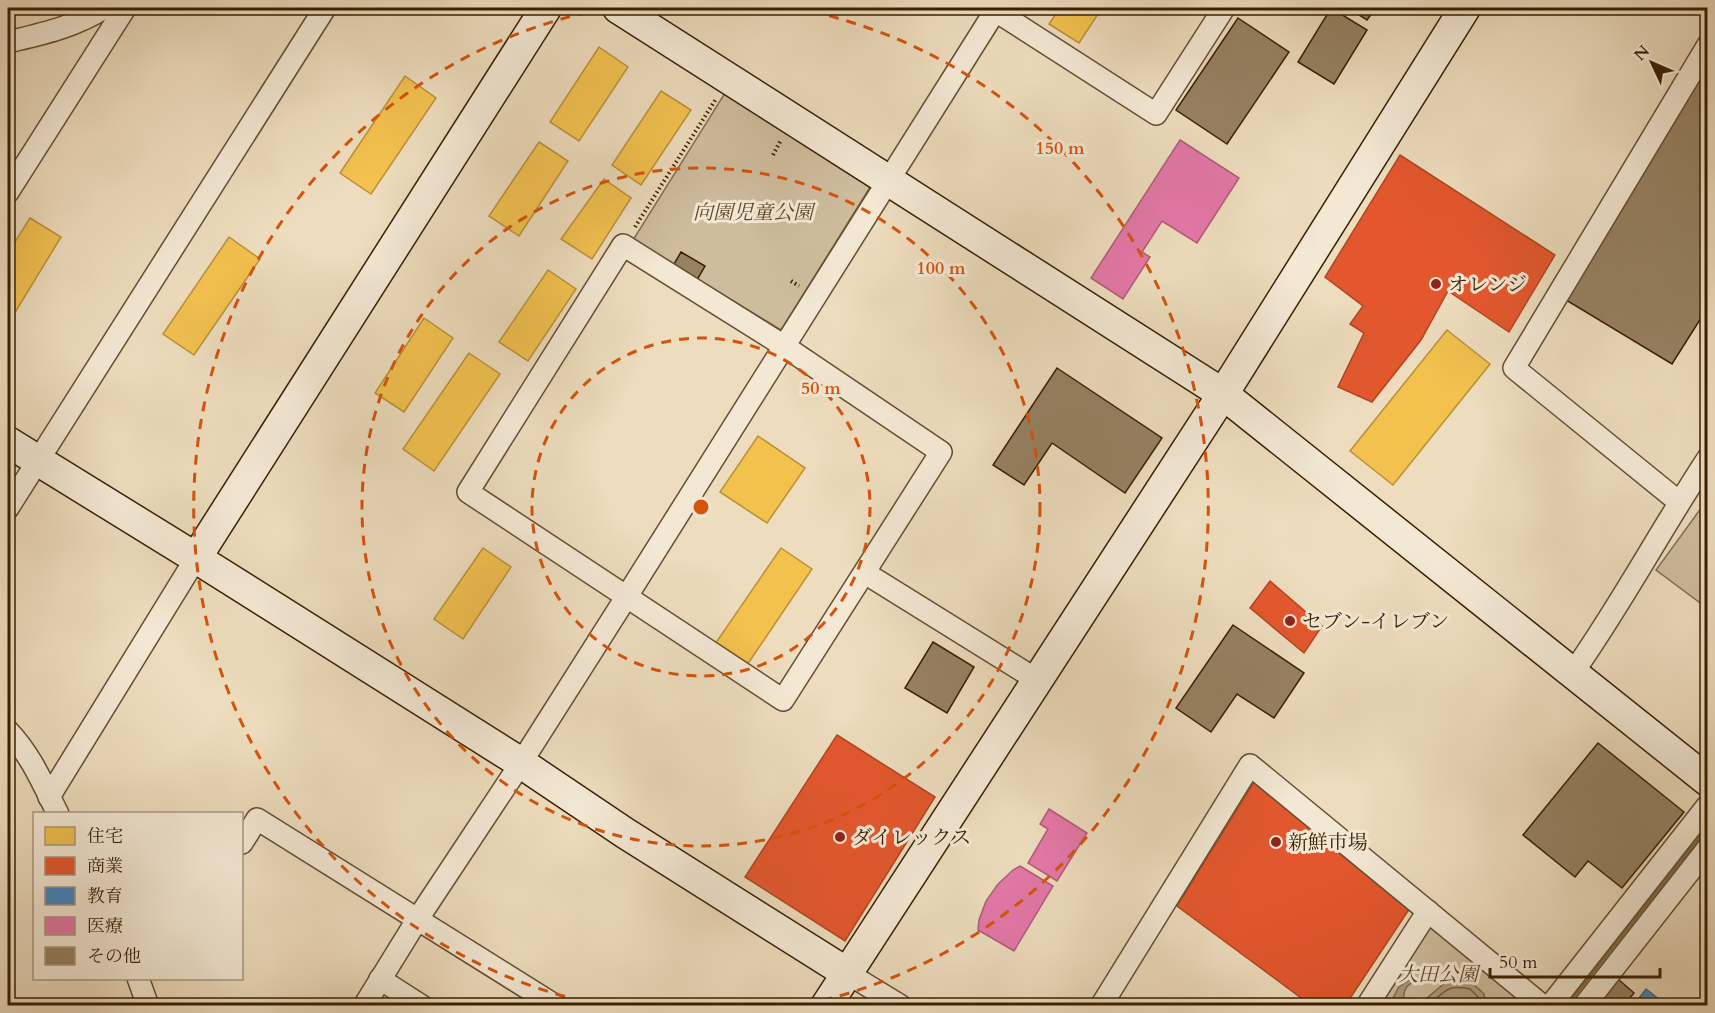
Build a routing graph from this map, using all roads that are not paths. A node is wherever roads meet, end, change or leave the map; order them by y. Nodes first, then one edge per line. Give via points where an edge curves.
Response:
1 (104, 8) edge
2 (125, 8) edge
3 (325, 8) edge
4 (546, 8) edge
5 (618, 8) edge
6 (994, 8) edge
7 (1224, 8) edge
8 (1465, 8) edge
9 (8, 42) edge
10 (1707, 45) edge
11 (889, 180) junction
12 (8, 192) edge
13 (784, 346) junction
14 (1223, 394) junction
15 (8, 442) edge
16 (1707, 458) edge
17 (37, 461) junction
18 (1679, 502) junction
19 (8, 508) edge
20 (196, 558) junction
21 (865, 573) junction
22 (627, 596) junction
23 (1572, 674) junction
24 (1036, 680) junction
25 (8, 731) edge
26 (521, 763) junction
27 (1707, 782) edge
28 (54, 805) edge
29 (1707, 805) edge
30 (243, 841) edge
31 (1707, 848) edge
32 (1428, 911) junction
33 (417, 920) junction
34 (847, 973) junction
35 (380, 978) junction
36 (364, 1005) edge
37 (422, 1005) edge
38 (556, 1005) edge
39 (826, 1005) edge
40 (901, 1005) edge
41 (1101, 1005) edge
42 (1367, 1005) edge
43 (1543, 1005) edge
44 (1550, 1005) edge
45 (1584, 1005) edge

1 - 9 street via 57,30
2 - 12 street
3 - 17 street
4 - 20 street
5 - 11 street
6 - 7 street via 1156,114
6 - 11 street
8 - 14 street
10 - 18 street via 1514,368
11 - 13 street
11 - 14 street
13 - 21 street via 941,452
13 - 22 street
13 - 22 street via 623,245 468,492
14 - 23 street
14 - 24 street
15 - 17 street
16 - 18 street
17 - 19 street
17 - 20 street
18 - 23 street
20 - 26 street
20 - 28 street
21 - 22 street via 783,700
21 - 24 street
22 - 26 street
23 - 27 street
24 - 34 street
25 - 28 street via 34,765
26 - 33 street
26 - 34 street
29 - 44 street
30 - 33 street via 257,819
31 - 45 street
32 - 41 street via 1250,765
32 - 42 street
32 - 43 street
33 - 35 street
33 - 38 street
34 - 39 street
34 - 40 street
35 - 36 street
35 - 37 street

